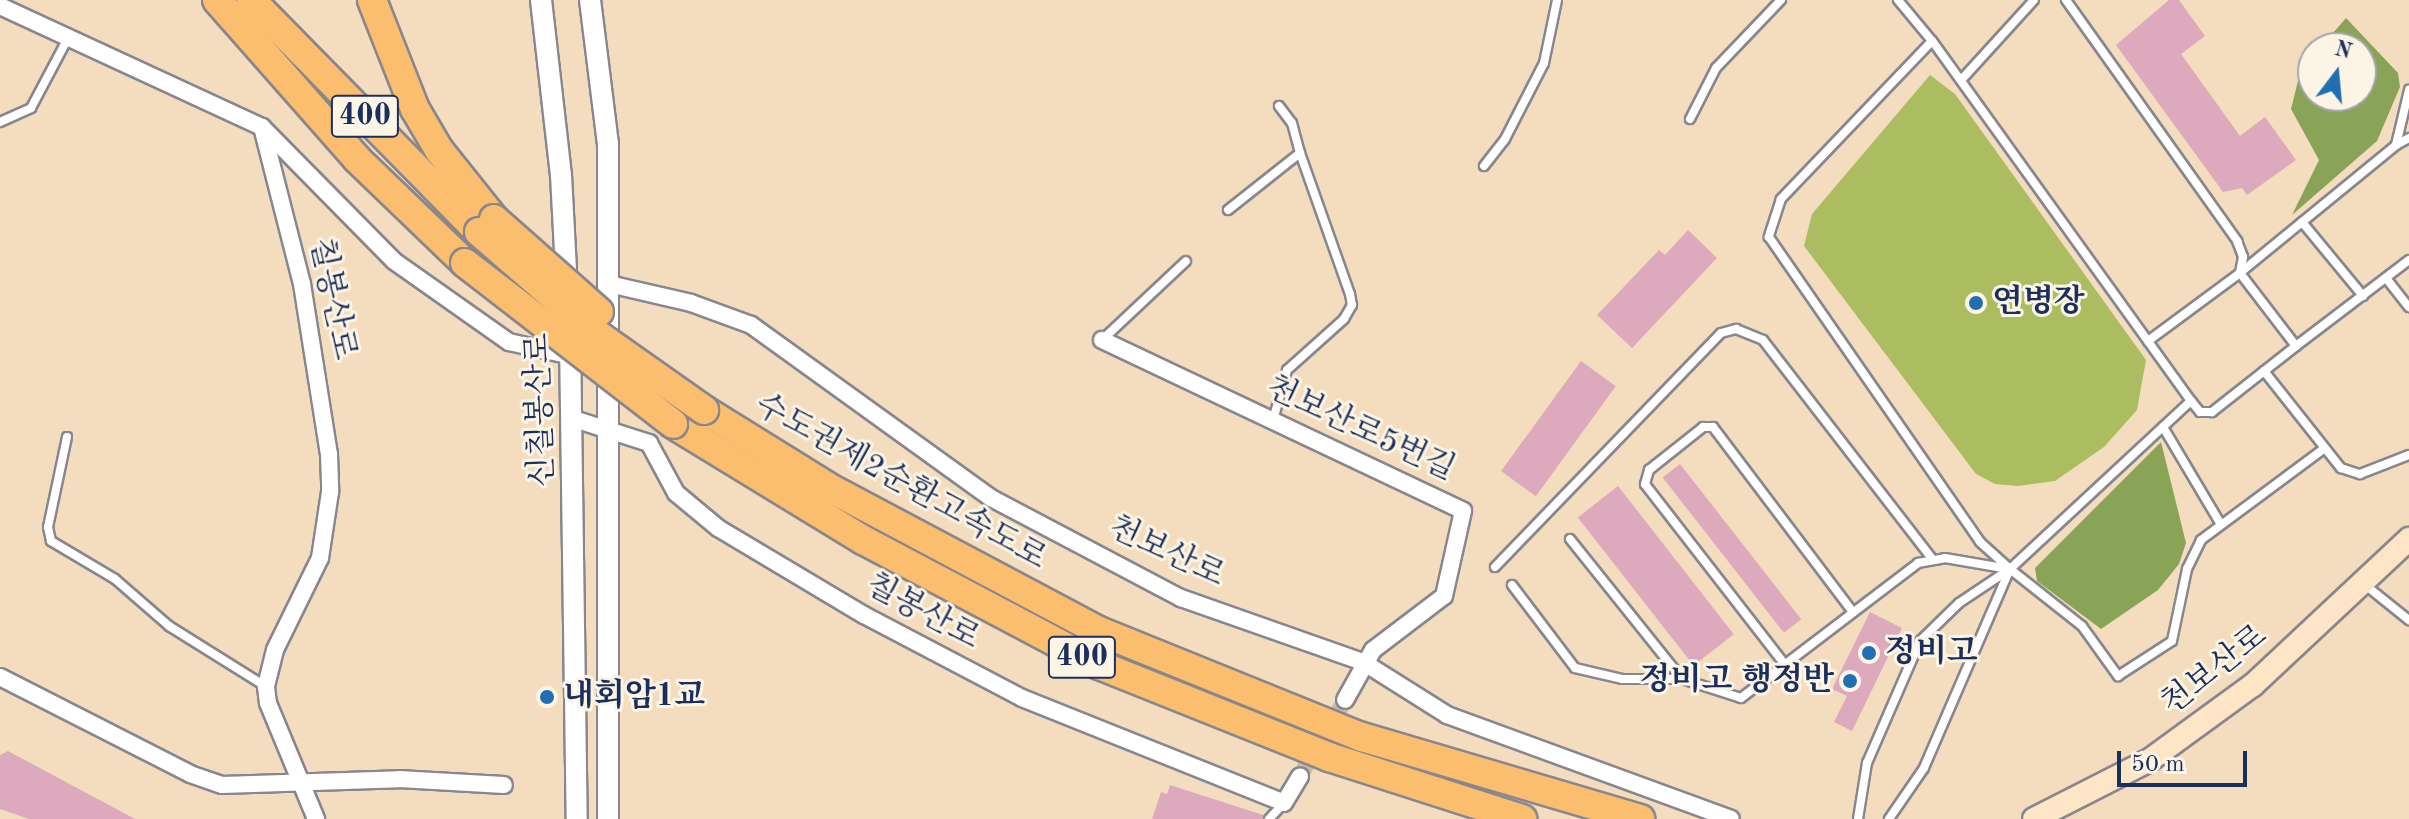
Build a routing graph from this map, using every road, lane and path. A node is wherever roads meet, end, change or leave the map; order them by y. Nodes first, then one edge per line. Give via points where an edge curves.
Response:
1 (198, 0) edge
2 (217, 0) edge
3 (251, 0) edge
4 (372, 0) edge
5 (541, 0) edge
6 (590, 0) edge
7 (1557, 0) edge
8 (1781, 0) edge
9 (1898, 0) edge
10 (2033, 0) edge
11 (2066, 0) edge
12 (0, 6) edge
13 (68, 38) junction
14 (1932, 41) junction
15 (1963, 78) junction
16 (2409, 90) edge
17 (1279, 106) dead end
18 (1690, 119) dead end
19 (0, 122) edge
20 (262, 127) junction
21 (2409, 138) edge
22 (2396, 145) junction
23 (1300, 153) junction
24 (357, 159) junction
25 (1484, 166) dead end
26 (1228, 210) dead end
27 (2302, 222) junction
28 (486, 225) junction
29 (2409, 260) edge
30 (1186, 261) dead end
31 (2240, 273) junction
32 (2386, 278) junction
33 (609, 284) junction
34 (2363, 296) junction
35 (2409, 307) edge
36 (1102, 340) joint
37 (2148, 341) junction
38 (2296, 346) junction
39 (571, 356) junction
40 (2264, 371) junction
41 (2191, 401) junction
42 (574, 419) junction
43 (1273, 420) junction
44 (2163, 427) junction
45 (610, 429) junction
46 (67, 437) dead end
47 (2325, 448) junction
48 (2409, 455) edge
49 (2220, 523) junction
50 (1570, 539) dead end
51 (2409, 539) edge
52 (1932, 559) junction
53 (1495, 567) dead end
54 (2010, 569) junction
55 (2363, 583) junction
56 (1512, 585) dead end
57 (1853, 612) junction
58 (2409, 620) edge
59 (1363, 662) junction
60 (1786, 666) junction
61 (0, 677) edge
62 (1682, 679) junction
63 (266, 687) junction
64 (1345, 700) tunnel mouth
65 (1300, 776) tunnel mouth
66 (504, 785) dead end
67 (305, 788) junction
68 (1284, 803) junction
69 (316, 819) edge
70 (577, 819) edge
71 (608, 819) edge
72 (1269, 819) edge
73 (1522, 819) edge
74 (1640, 819) edge
75 (1731, 819) edge
76 (1858, 819) edge
77 (1889, 819) edge
78 (2034, 819) edge

1 - 24 highway via 240,50
2 - 24 highway, 수도권제2순환고속도로 / 400
3 - 28 highway, 400
4 - 28 highway via 415,109
5 - 39 street, 신칠봉산로 via 561,175
6 - 33 street, 신칠봉산로 via 608,144
7 - 25 lane via 1544,63 1505,139
8 - 18 lane via 1716,68
9 - 14 lane
10 - 15 lane
11 - 31 lane via 2237,241 2243,257
12 - 13 street
13 - 19 lane via 31,108
13 - 20 street
14 - 15 lane
14 - 54 lane via 1781,199 1769,237 1980,542
15 - 37 lane
16 - 22 lane
17 - 23 lane via 1292,123
20 - 39 street via 394,261 509,342
20 - 63 street, 칠봉산로 via 320,377 330,492 320,558 275,650
21 - 22 lane
22 - 27 lane
23 - 26 lane
23 - 43 lane via 1352,305 1344,319 1287,370
24 - 73 highway, 수도권제2순환고속도로 / 400, bridge via 465,263 673,424 863,540 1099,665 1329,757
27 - 31 lane
27 - 34 lane
28 - 74 highway, 수도권제2순환고속도로 / 400, bridge via 699,399 828,487 1099,631 1362,737
29 - 32 lane
30 - 36 lane
31 - 37 lane
31 - 38 lane
32 - 34 lane
32 - 35 lane
33 - 45 street, 신칠봉산로
33 - 59 street, 천보산로 via 691,303 751,325 944,467 1045,531 1181,598
34 - 38 lane
36 - 43 street, 천보산로5번길
37 - 41 lane
38 - 40 lane
39 - 42 street, 신칠봉산로
40 - 41 lane via 2212,412 2200,412
40 - 47 lane
41 - 44 lane
42 - 45 street, 칠봉산로
42 - 70 street, 신칠봉산로
43 - 59 street, 천보산로5번길 via 1463,511 1444,596
44 - 49 lane
44 - 54 lane
45 - 68 street, 칠봉산로 via 649,443 676,493 718,528 864,615 1022,698
45 - 71 street, 신칠봉산로
46 - 63 lane via 48,527 51,541 115,579 169,626
47 - 48 lane via 2341,468 2360,474
47 - 49 lane
49 - 54 lane via 2193,552 2172,641 2118,676 2089,633
50 - 62 lane
51 - 55 main road, 천보산로
52 - 53 lane via 1763,340 1736,329 1721,333
52 - 54 lane
52 - 57 lane via 1918,563
54 - 76 lane via 1959,603 1920,641 1867,763
54 - 77 lane via 1924,768
55 - 58 lane
55 - 78 main road, 천보산로 via 2253,685 2150,760
56 - 62 lane via 1575,668 1622,679
57 - 60 lane
57 - 60 lane via 1713,427 1703,427 1649,470 1645,484
59 - 64 street
59 - 75 street, 천보산로 via 1447,715
60 - 62 lane via 1741,698
61 - 67 street via 190,774 222,785
63 - 67 street
65 - 68 street
66 - 67 street via 399,779
67 - 69 street
68 - 72 lane

